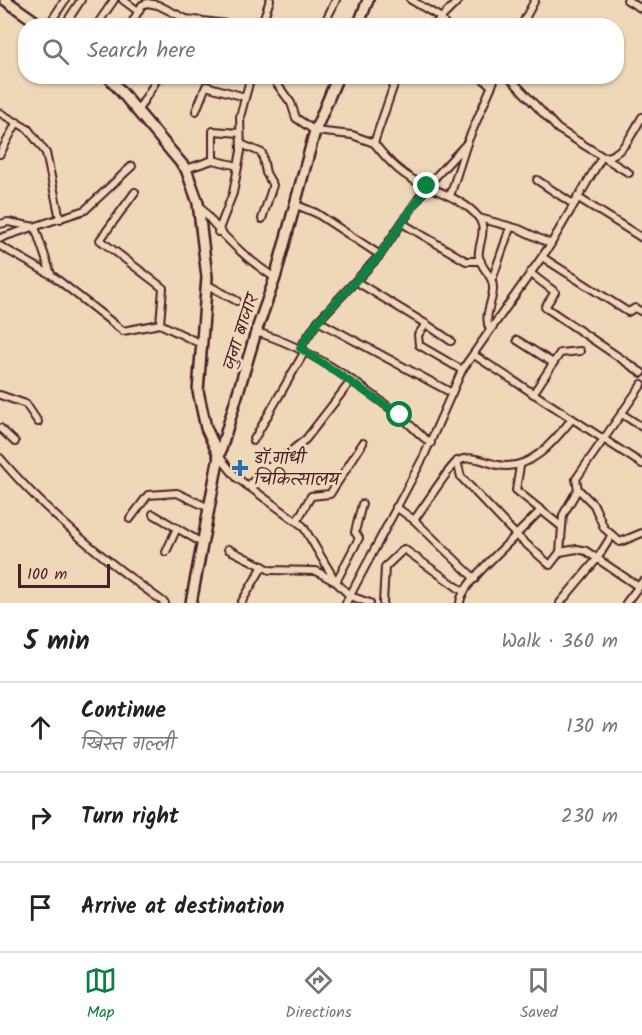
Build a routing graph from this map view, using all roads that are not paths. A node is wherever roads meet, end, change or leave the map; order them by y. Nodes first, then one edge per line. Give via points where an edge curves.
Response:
1 (4, 0) edge
2 (65, 0) edge
3 (81, 0) edge
4 (114, 0) edge
5 (123, 0) edge
6 (270, 0) edge
7 (336, 0) edge
8 (368, 0) edge
9 (411, 0) edge
10 (459, 0) edge
11 (535, 0) edge
12 (627, 0) edge
13 (160, 2) edge
14 (642, 9) edge
15 (138, 11) junction
16 (440, 17) joint
17 (30, 18) edge
18 (53, 18) edge
19 (69, 18) edge
20 (102, 18) edge
21 (134, 18) edge
22 (184, 18) edge
23 (264, 18) edge
24 (327, 18) dead end
25 (361, 18) edge
26 (525, 18) edge
27 (115, 84) edge
28 (154, 84) edge
29 (249, 84) edge
30 (277, 84) edge
31 (335, 84) edge
32 (394, 84) edge
33 (489, 84) edge
34 (516, 84) edge
35 (492, 86) joint
36 (245, 97) junction
37 (138, 110) junction
38 (196, 111) dead end
39 (0, 113) edge
40 (642, 117) edge
41 (16, 122) junction
42 (315, 131) junction
43 (240, 132) junction
44 (374, 142) junction
45 (467, 143) junction
46 (241, 144) junction
47 (0, 154) edge
48 (602, 157) junction
49 (213, 160) junction
50 (132, 166) dead end
51 (238, 166) junction
52 (186, 170) junction
53 (629, 173) dead end
54 (537, 180) dead end
55 (427, 186) junction
56 (135, 192) dead end
57 (450, 196) junction
58 (577, 197) junction
59 (198, 203) junction
60 (294, 204) junction
61 (573, 204) junction
62 (479, 218) junction
63 (60, 219) junction
64 (262, 219) dead end
65 (402, 223) junction
66 (0, 224) edge
67 (35, 227) junction
68 (510, 228) junction
69 (218, 232) junction
70 (0, 238) edge
71 (642, 238) edge
72 (551, 244) junction
73 (0, 246) edge
74 (380, 255) junction
75 (542, 257) junction
76 (481, 261) junction
77 (530, 273) junction
78 (51, 274) junction
79 (493, 277) junction
80 (275, 278) junction
81 (357, 282) junction
82 (207, 284) junction
83 (237, 301) dead end
84 (642, 312) edge
85 (318, 321) junction
86 (160, 324) junction
87 (426, 324) junction
88 (490, 330) junction
89 (256, 332) junction
90 (517, 340) dead end
91 (451, 341) dead end
92 (201, 344) junction
93 (302, 349) junction
94 (580, 351) dead end
95 (474, 355) junction
96 (553, 363) junction
97 (462, 370) junction
98 (642, 373) edge
99 (351, 381) junction
100 (642, 384) edge
101 (452, 393) junction
102 (533, 394) junction
103 (0, 395) edge
104 (622, 414) junction
105 (572, 419) junction
106 (38, 422) dead end
107 (642, 427) edge
108 (0, 428) edge
109 (604, 440) junction
110 (253, 441) dead end
111 (15, 442) dead end
112 (363, 443) dead end
113 (430, 443) junction
114 (219, 456) junction
115 (0, 458) edge
116 (457, 461) junction
117 (642, 464) edge
118 (520, 466) junction
119 (247, 486) junction
120 (578, 489) junction
121 (362, 504) dead end
122 (396, 507) junction
123 (209, 508) junction
124 (541, 510) junction
125 (153, 514) dead end
126 (130, 519) dead end
127 (414, 520) junction
128 (297, 521) junction
129 (562, 527) junction
130 (177, 528) junction
131 (642, 533) edge
132 (516, 535) junction
133 (612, 535) junction
134 (202, 543) junction
135 (228, 549) dead end
136 (165, 552) dead end
137 (560, 552) junction
138 (597, 560) junction
139 (263, 566) junction
140 (475, 579) junction
141 (336, 582) junction
142 (640, 584) edge
143 (464, 592) junction
144 (348, 600) edge
145 (165, 603) edge
146 (191, 603) edge
147 (241, 603) edge
148 (370, 603) edge
149 (383, 603) edge
150 (460, 603) edge
151 (560, 603) edge
152 (626, 603) edge

1 - 17 street
2 - 18 street
3 - 19 street
4 - 20 street
5 - 15 street
6 - 23 street
7 - 24 street
8 - 25 street
9 - 16 street
10 - 16 street
11 - 26 street
12 - 14 street
13 - 15 street via 147,3
13 - 22 street
15 - 21 street
27 - 37 street
28 - 37 street
29 - 36 street
30 - 42 street via 296,118
31 - 42 street, जुना बाजार
32 - 44 street
33 - 35 street
34 - 48 street via 558,129
35 - 45 street
36 - 38 street via 207,86
36 - 43 street
37 - 52 street
39 - 41 street
40 - 48 street via 621,150
41 - 47 street
41 - 63 street via 28,129 46,153
42 - 44 street
42 - 60 street, जुना बाजार
43 - 46 street
43 - 49 street via 213,131
44 - 55 street via 405,176
45 - 55 street
45 - 57 street
46 - 51 street
46 - 64 street via 262,153 273,185
48 - 53 street
48 - 58 street
49 - 51 street
49 - 52 street
50 - 63 street via 84,210
51 - 69 street via 233,193
52 - 59 street
54 - 61 street
55 - 57 street
55 - 65 street
56 - 86 street via 100,240 163,288
57 - 62 street
58 - 61 street
58 - 71 street
59 - 69 street
59 - 82 street
60 - 74 street via 316,213
60 - 80 street, जुना बाजार
61 - 72 street
62 - 68 street
62 - 76 street
63 - 67 street
65 - 74 street
65 - 76 street via 466,261
66 - 67 street
67 - 70 street
67 - 78 street
68 - 72 street
68 - 79 street
69 - 80 street via 249,261
72 - 75 street
73 - 78 street
74 - 81 street
75 - 77 street
75 - 84 street via 628,312 635,308
76 - 79 street
77 - 88 street
77 - 98 street via 555,292 545,307
78 - 86 street via 123,331
79 - 88 street via 487,313
80 - 89 street, जुना बाजार
81 - 85 street
81 - 87 street
82 - 83 street
82 - 92 street
85 - 93 street
85 - 101 street
86 - 92 street
87 - 91 street
87 - 97 street via 418,335 419,345
88 - 95 street
89 - 93 street
89 - 114 street, जुना बाजार
90 - 96 street
92 - 114 street via 198,391 206,428
93 - 99 street
93 - 110 street
94 - 96 street via 560,353
95 - 97 street
95 - 102 street
96 - 102 street
97 - 101 street
99 - 113 street via 400,415
99 - 119 street via 306,439
100 - 104 street
101 - 113 street
102 - 105 street
103 - 106 street via 26,404
104 - 107 street
104 - 109 street
105 - 109 street
105 - 118 street via 539,454
108 - 111 street
109 - 117 street
109 - 120 street via 576,479
112 - 128 street via 330,495 311,496
113 - 122 street
114 - 119 street
114 - 123 street, जुना बाजार
115 - 145 street via 29,493 110,563
116 - 118 street via 474,458 500,466
116 - 127 street
116 - 132 street via 461,477
118 - 124 street via 516,490
119 - 128 street
120 - 129 street via 563,515
120 - 133 street via 594,505 604,528
121 - 141 street via 355,532 359,538
122 - 127 street
122 - 144 street
123 - 126 street via 177,493 148,495
123 - 134 street, जुना बाजार
124 - 129 street
124 - 132 street
125 - 130 street
127 - 140 street
128 - 141 street via 315,543
129 - 137 street
130 - 134 street
130 - 136 street
131 - 133 street via 620,542
132 - 137 street via 550,566
132 - 140 street
133 - 138 street
134 - 146 street, जुना बाजार
135 - 139 street
137 - 138 street via 577,549
138 - 142 street
138 - 151 street
139 - 141 street via 270,570 315,571
139 - 147 street
140 - 143 street
141 - 144 street
142 - 152 street
143 - 149 street via 404,549 385,567
143 - 150 street
144 - 148 street

